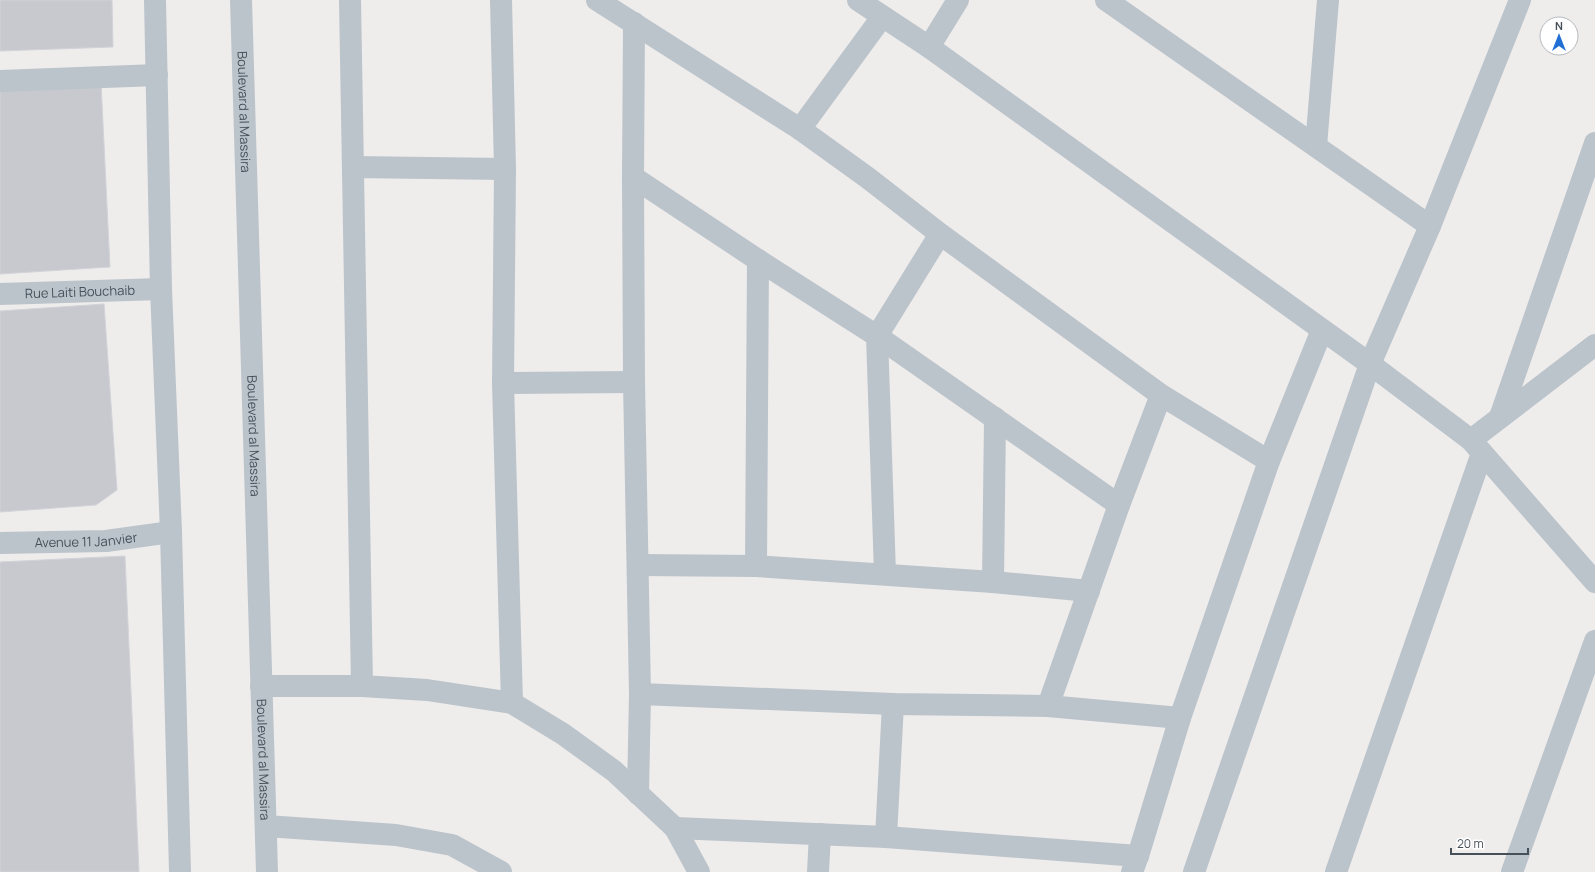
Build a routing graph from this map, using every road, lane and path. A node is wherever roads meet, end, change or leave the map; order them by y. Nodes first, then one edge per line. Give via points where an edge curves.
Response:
1 (155, 0) edge
2 (241, 0) edge
3 (350, 0) edge
4 (501, 0) edge
5 (597, 0) edge
6 (858, 0) edge
7 (958, 0) edge
8 (1106, 0) edge
9 (1328, 0) edge
10 (1520, 0) edge
11 (882, 16) junction
12 (634, 23) junction
13 (930, 47) junction
14 (157, 75) junction
15 (0, 81) edge
16 (800, 129) junction
17 (1595, 142) edge
18 (1316, 146) junction
19 (353, 168) junction
20 (505, 169) junction
21 (633, 177) junction
22 (1430, 226) junction
23 (940, 234) junction
24 (758, 260) junction
25 (161, 289) junction
26 (0, 294) edge
27 (1322, 330) junction
28 (877, 336) junction
29 (1595, 346) edge
30 (1370, 364) junction
31 (634, 382) junction
32 (503, 383) junction
33 (1162, 395) junction
34 (1500, 417) junction
35 (994, 418) junction
36 (1476, 446) junction
37 (1269, 461) junction
38 (1119, 505) junction
39 (171, 532) junction
40 (0, 543) edge
41 (638, 565) junction
42 (756, 566) junction
43 (885, 574) junction
44 (993, 582) junction
45 (1595, 582) edge
46 (1089, 591) junction
47 (1595, 641) edge
48 (261, 686) junction
49 (362, 686) junction
50 (640, 694) junction
51 (512, 703) junction
52 (893, 704) junction
53 (1048, 706) junction
54 (1180, 718) junction
55 (638, 794) junction
56 (266, 826) junction
57 (675, 828) junction
58 (820, 834) junction
59 (886, 837) junction
60 (1135, 864) edge
61 (180, 872) edge
62 (267, 872) edge
63 (502, 872) edge
64 (699, 872) edge
65 (818, 872) edge
66 (1194, 872) edge
67 (1336, 872) edge
68 (1512, 872) edge

1 - 14 street
2 - 48 street, Boulevard al Massira
3 - 19 street
4 - 20 street
5 - 12 street
6 - 11 street
7 - 13 street
8 - 18 street
9 - 18 street
10 - 22 street
11 - 13 street
11 - 16 street
12 - 16 street
12 - 21 street
13 - 27 street
14 - 15 street
14 - 25 street
16 - 23 street
17 - 34 street
18 - 22 street
19 - 20 street
19 - 49 street
20 - 32 street
21 - 24 street
21 - 31 street
22 - 30 street
23 - 28 street
23 - 33 street
24 - 28 street
24 - 42 street
25 - 26 street, Rue Laiti Bouchaib
25 - 39 street
27 - 30 street
27 - 37 street
28 - 35 street
28 - 43 street
29 - 34 street
30 - 36 street
30 - 66 street
31 - 32 street
31 - 41 street
32 - 51 street
33 - 37 street
33 - 38 street
34 - 36 street
35 - 38 street
35 - 44 street
36 - 45 street
36 - 67 street
37 - 54 street
38 - 46 street
39 - 40 street, Avenue 11 Janvier via 106,541
39 - 61 street
41 - 42 street
41 - 50 street
42 - 43 street
43 - 44 street
44 - 46 street
46 - 53 street
47 - 68 street
48 - 49 street
48 - 56 street, Boulevard al Massira
49 - 51 street via 427,690
50 - 52 street
50 - 55 street
51 - 55 street via 569,738 614,771
52 - 53 street
52 - 59 street
53 - 54 street
54 - 60 street
55 - 57 street
56 - 62 street, Boulevard al Massira
56 - 63 street via 396,835 452,845
57 - 58 street
57 - 64 street
58 - 59 street
58 - 65 street
59 - 60 street

